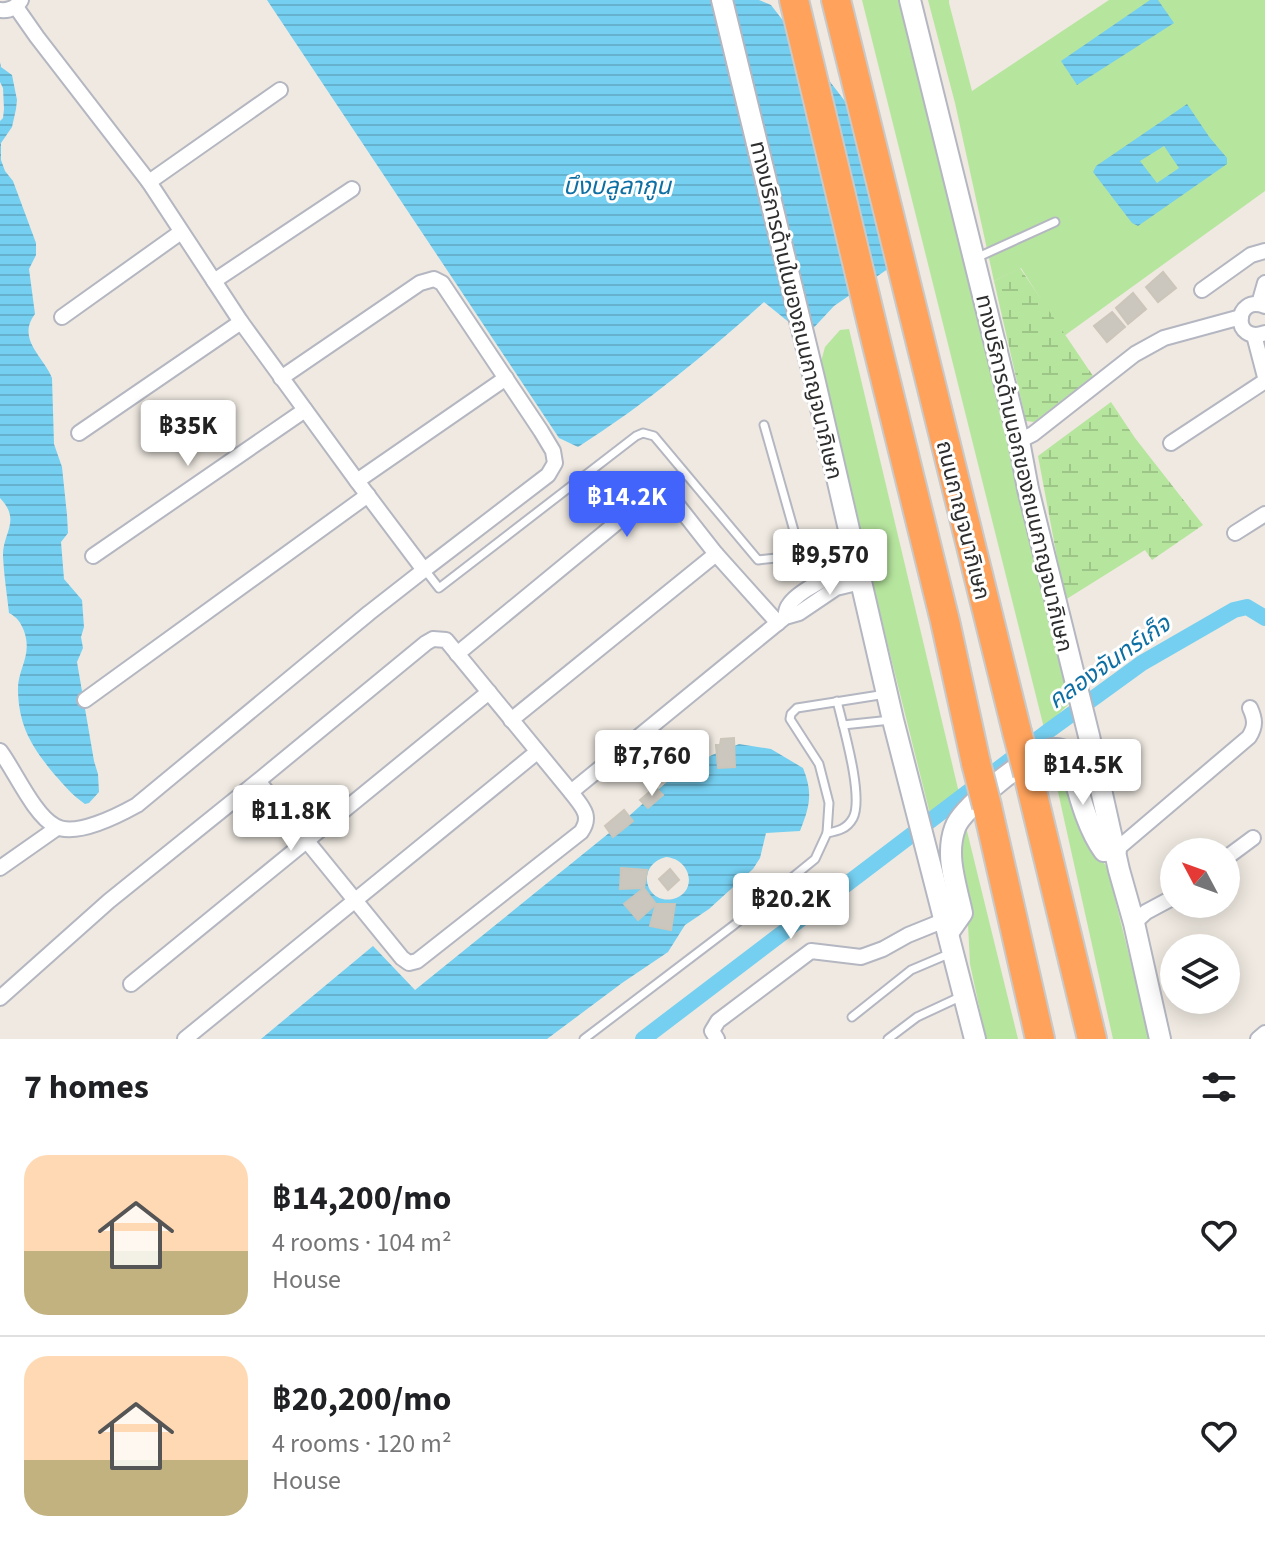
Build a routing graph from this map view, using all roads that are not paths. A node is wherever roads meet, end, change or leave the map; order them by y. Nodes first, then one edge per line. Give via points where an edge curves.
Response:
1 (722, 0) edge
2 (794, 0) edge
3 (836, 0) edge
4 (910, 0) edge
5 (18, 4) edge
6 (0, 10) edge
7 (280, 90) dead end
8 (149, 182) junction
9 (352, 189) dead end
10 (1055, 222) dead end
11 (181, 232) junction
12 (1265, 251) edge
13 (974, 259) junction
14 (214, 281) junction
15 (1265, 283) edge
16 (1202, 290) dead end
17 (1262, 305) edge
18 (62, 317) dead end
19 (1241, 317) junction
20 (241, 322) junction
21 (1259, 334) edge
22 (281, 378) junction
23 (506, 378) junction
24 (1265, 379) edge
25 (305, 410) junction
26 (764, 425) dead end
27 (79, 433) dead end
28 (1019, 441) junction
29 (1171, 443) dead end
30 (357, 481) junction
31 (368, 495) junction
32 (1265, 514) edge
33 (1235, 533) dead end
34 (851, 539) junction
35 (800, 552) junction
36 (716, 554) junction
37 (93, 556) dead end
38 (424, 570) junction
39 (859, 573) junction
40 (782, 620) junction
41 (457, 654) junction
42 (489, 692) junction
43 (887, 694) junction
44 (85, 700) dead end
45 (837, 701) junction
46 (1250, 708) dead end
47 (511, 720) junction
48 (893, 720) junction
49 (843, 725) junction
50 (537, 752) junction
51 (2, 757) edge
52 (258, 781) junction
53 (571, 792) junction
54 (57, 828) junction
55 (827, 833) junction
56 (1253, 838) dead end
57 (306, 841) junction
58 (1240, 848) edge
59 (1116, 850) junction
60 (0, 868) edge
61 (355, 900) junction
62 (1160, 904) edge
63 (1134, 923) junction
64 (949, 935) junction
65 (131, 984) dead end
66 (964, 996) junction
67 (0, 998) edge
68 (852, 1017) dead end
69 (1265, 1033) edge
70 (185, 1039) edge
71 (584, 1039) edge
72 (717, 1039) edge
73 (888, 1039) edge
74 (975, 1039) edge
75 (1040, 1039) edge
76 (1092, 1039) edge
77 (1160, 1039) edge
78 (1258, 1039) edge

1 - 34 main road, ทางบริการด้านในของถนนกาญจนาภิเษก
2 - 75 highway, ถนนกาญจนาภิเษก, bridge
3 - 76 highway, ถนนกาญจนาภิเษก, bridge
4 - 13 main road, ทางบริการด้านนอกของถนนกาญจนาภิเษก
5 - 6 street
5 - 8 street via 37,37
7 - 8 street
8 - 11 street
9 - 14 street
10 - 13 lane
11 - 14 street
11 - 18 street
12 - 16 street
13 - 28 main road, ทางบริการด้านนอกของถนนกาญจนาภิเษก
14 - 20 street
15 - 17 street
17 - 19 street via 1247,306
19 - 21 street via 1243,329
19 - 28 street via 1144,348
20 - 22 street
20 - 27 street
21 - 24 street
22 - 23 street via 420,283 434,279 452,296
22 - 25 street
23 - 30 street
23 - 38 street via 553,451 555,463 548,475
24 - 29 street
25 - 30 street
25 - 37 street
26 - 35 lane
28 - 59 main road, ทางบริการด้านนอกของถนนกาญจนาภิเษก
30 - 31 street
31 - 38 street
31 - 44 street
32 - 33 street
34 - 35 lane
34 - 39 main road, ทางบริการด้านในของถนนกาญจนาภิเษก
35 - 38 lane via 758,560 654,436 643,433 439,588
36 - 40 street
36 - 41 street via 665,491 654,492
36 - 47 street
38 - 54 street via 137,805 91,826
39 - 40 street
39 - 43 main road, ทางบริการด้านในของถนนกาญจนาภิเษก
40 - 53 street
41 - 42 street
41 - 52 street via 446,640 426,643
42 - 47 street
42 - 57 street
43 - 45 lane
43 - 48 main road, ทางบริการด้านในของถนนกาญจนาภิเษก
45 - 49 lane
45 - 55 lane via 797,708 790,719 819,764 829,803
46 - 59 street via 1255,719 1249,737
47 - 50 street
48 - 49 lane
48 - 64 main road, ทางบริการด้านในของถนนกาญจนาภิเษก
49 - 55 lane via 853,769 855,814 848,825
50 - 53 street
50 - 61 street
51 - 54 street via 42,816
52 - 57 street
52 - 67 street via 109,901
53 - 61 street via 587,819 581,832 417,961 402,958
54 - 60 street
55 - 71 lane via 815,859 799,874
56 - 58 street
57 - 61 street
57 - 65 street
59 - 63 main road, ทางบริการด้านนอกของถนนกาญจนาภิเษก
59 - 64 main road via 1104,851 1098,843 1067,752 1045,750 999,781 955,825 949,850 962,913
61 - 70 street
62 - 63 street
63 - 77 main road, ทางบริการด้านนอกของถนนกาญจนาภิเษก
64 - 66 main road, ทางบริการด้านในของถนนกาญจนาภิเษก
64 - 68 lane
64 - 72 street via 908,935 861,957 811,951 718,1021 712,1031
66 - 73 lane via 917,1017
66 - 74 main road, ทางบริการด้านในของถนนกาญจนาภิเษก
69 - 78 street

